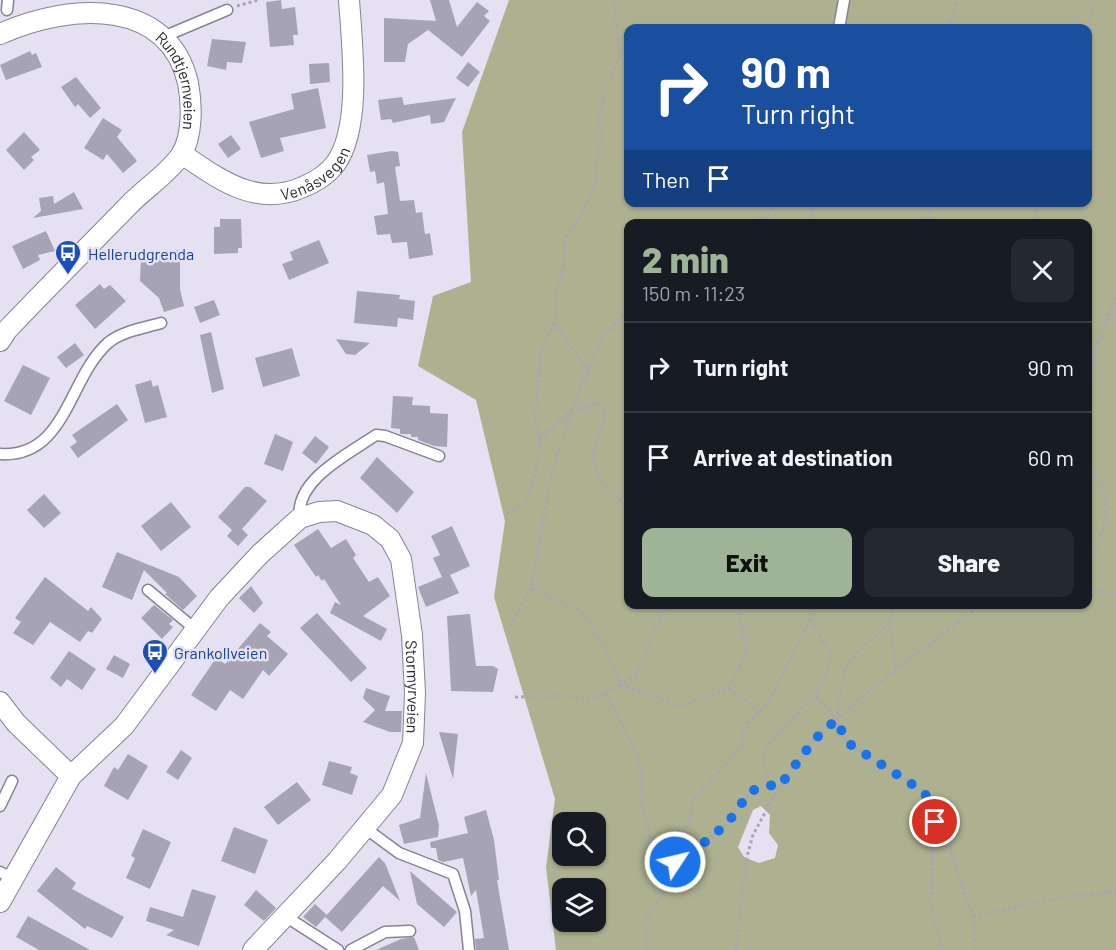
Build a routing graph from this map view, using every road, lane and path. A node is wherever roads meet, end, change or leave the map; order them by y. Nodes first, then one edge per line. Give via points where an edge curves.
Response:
1 (258, 0) edge
2 (349, 0) edge
3 (615, 0) edge
4 (844, 0) edge
5 (958, 0) edge
6 (1094, 0) edge
7 (63, 5) edge
8 (227, 10) joint
9 (840, 24) edge
10 (949, 24) edge
11 (1088, 24) edge
12 (0, 34) edge
13 (170, 34) junction
14 (182, 154) junction
15 (774, 207) edge
16 (764, 216) junction
17 (758, 219) edge
18 (762, 219) edge
19 (1116, 298) edge
20 (624, 315) edge
21 (554, 322) junction
22 (161, 323) dead end
23 (0, 341) edge
24 (588, 371) junction
25 (1092, 371) edge
26 (570, 411) junction
27 (539, 440) junction
28 (0, 454) edge
29 (439, 456) dead end
30 (1092, 471) edge
31 (624, 503) edge
32 (507, 513) dead end
33 (300, 518) junction
34 (1092, 556) edge
35 (531, 588) junction
36 (1092, 589) edge
37 (148, 590) dead end
38 (1116, 594) edge
39 (665, 609) edge
40 (739, 609) edge
41 (813, 609) edge
42 (893, 609) edge
43 (976, 609) edge
44 (810, 618) junction
45 (890, 623) junction
46 (510, 627) dead end
47 (195, 629) junction
48 (896, 669) junction
49 (621, 686) junction
50 (729, 688) junction
51 (606, 694) junction
52 (815, 695) junction
53 (514, 697) dead end
54 (0, 702) edge
55 (759, 712) junction
56 (836, 720) junction
57 (71, 776) junction
58 (12, 781) dead end
59 (769, 784) junction
60 (779, 787) junction
61 (0, 806) edge
62 (936, 806) junction
63 (364, 828) junction
64 (675, 862) junction
65 (6, 875) edge
66 (1116, 892) edge
67 (0, 902) edge
68 (285, 916) junction
69 (973, 917) junction
70 (410, 931) dead end
71 (253, 950) edge
72 (338, 950) edge
73 (351, 950) edge
74 (469, 950) edge
75 (647, 950) edge
76 (736, 950) edge
77 (943, 950) edge
78 (975, 950) edge

1 - 8 path
2 - 14 street, Venåsvegen via 352,98 345,143 329,170 294,191 261,195 219,179
3 - 21 path via 619,56 598,120 602,137 596,183 565,238
4 - 9 lane
5 - 10 path
6 - 11 path
7 - 12 street, Rundtjernveien
7 - 13 street, Rundtjernveien via 121,5 149,16
8 - 13 lane
13 - 14 street, Rundtjernveien via 186,68 190,93 188,133
14 - 23 street, Rundtjernveien
15 - 16 path
16 - 17 path
16 - 18 path
19 - 25 path via 1094,352
20 - 24 path via 603,336
21 - 24 path
21 - 27 path via 540,354 535,419
22 - 28 lane via 111,341 42,444 27,451
24 - 26 path
26 - 27 path
26 - 31 path via 597,403 606,411 594,462 605,484
26 - 35 path via 552,471
27 - 32 path via 534,480 525,504
29 - 33 lane via 376,435 306,490 298,507
30 - 34 path via 1106,497 1104,525
33 - 47 street via 260,554
33 - 63 street, Stormyrveien via 318,512 337,512 373,525 390,539 401,559 415,693 413,743 392,795
35 - 46 path
35 - 49 path via 583,613 605,648
36 - 38 path
37 - 47 lane
39 - 49 path via 635,676
40 - 50 path via 746,654
41 - 44 path
42 - 45 path
43 - 48 path
44 - 52 path via 831,652 826,676
44 - 55 path via 770,700
45 - 48 path
45 - 56 path via 845,668
47 - 57 street via 124,726
48 - 56 path
49 - 50 path via 680,706
49 - 51 path
50 - 55 path
51 - 53 path via 590,700 566,696
51 - 64 path via 638,754 642,805 657,864
52 - 56 path
52 - 59 path via 765,750
54 - 57 street
55 - 64 path via 742,735 742,746 692,802 689,824 675,845
56 - 60 path via 814,740
56 - 62 path via 848,743 921,790
57 - 65 street
58 - 61 lane
59 - 60 path
59 - 64 path via 744,797 728,822
60 - 76 path via 753,835 746,860
62 - 69 path
62 - 77 path via 930,904
63 - 68 street, Stormyrveien
63 - 74 lane via 399,853 453,874 461,893
64 - 75 path via 668,885 647,919
65 - 67 street
66 - 69 path via 1062,897
68 - 71 street, Stormyrveien
68 - 72 lane
69 - 78 path
70 - 73 lane via 385,932

